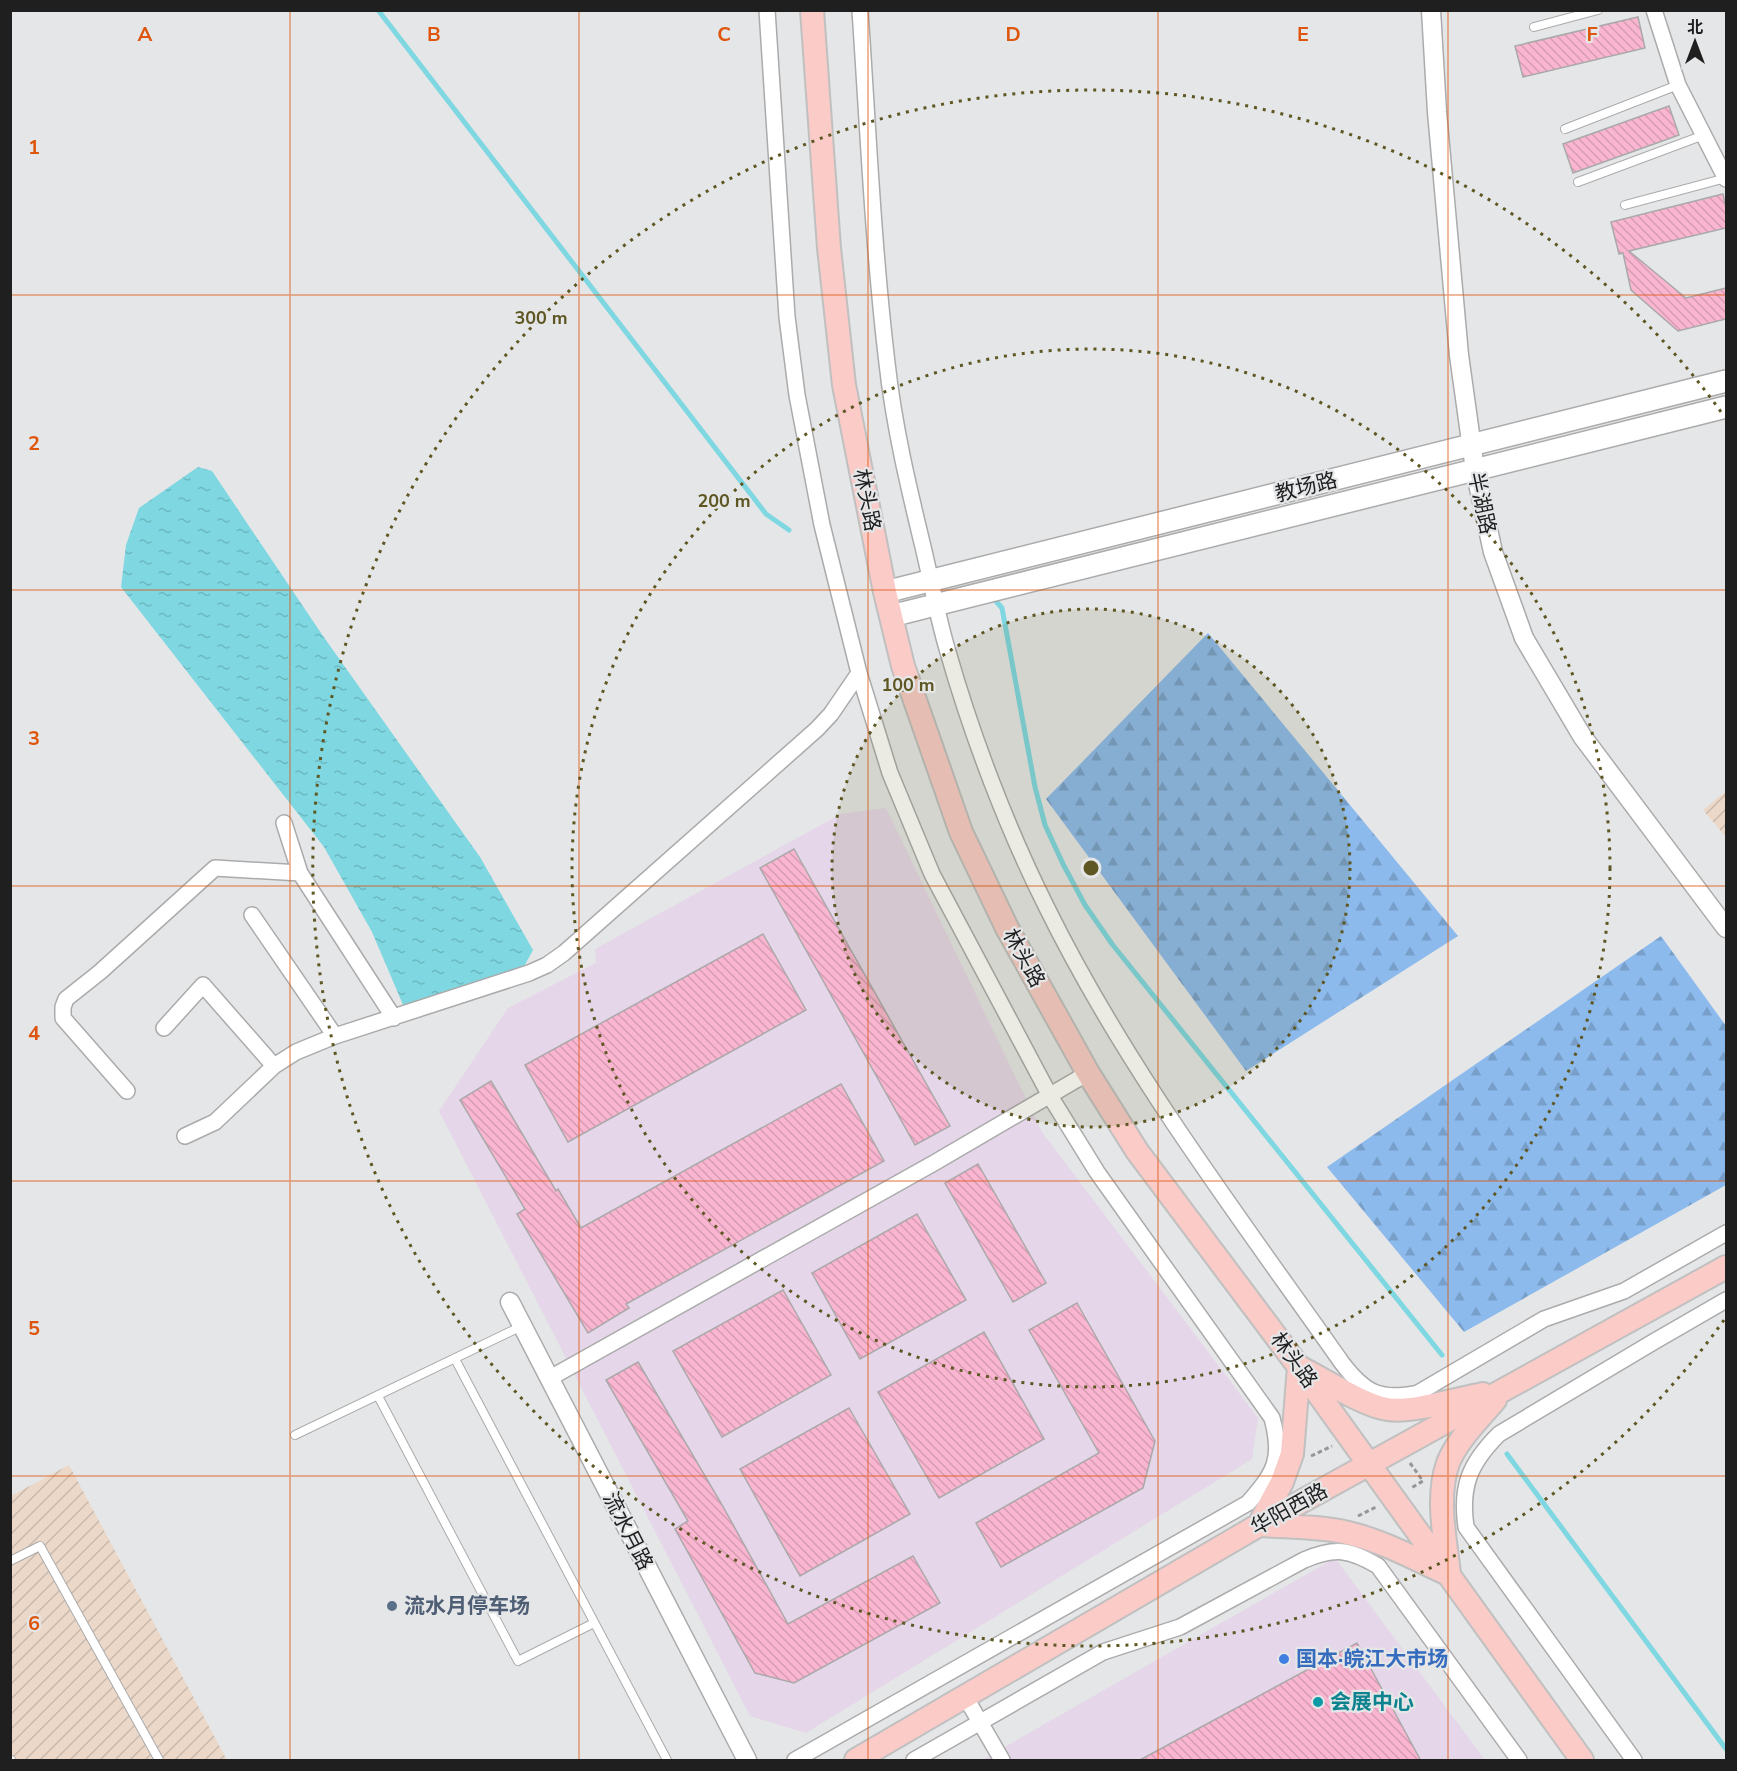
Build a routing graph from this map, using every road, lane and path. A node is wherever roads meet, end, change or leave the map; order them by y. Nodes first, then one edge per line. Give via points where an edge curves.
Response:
1 (767, 10) edge
2 (812, 10) edge
3 (860, 10) edge
4 (1431, 10) edge
5 (1598, 10) edge
6 (1654, 10) edge
7 (1534, 27) dead end
8 (1678, 85) junction
9 (1565, 129) dead end
10 (1704, 135) junction
11 (1726, 178) edge
12 (1578, 182) dead end
13 (1625, 205) dead end
14 (1726, 381) edge
15 (1726, 407) edge
16 (1472, 445) junction
17 (1475, 470) junction
18 (931, 580) junction
19 (885, 592) junction
20 (937, 605) junction
21 (891, 616) junction
22 (859, 673) junction
23 (284, 823) dead end
24 (300, 873) junction
25 (252, 915) dead end
26 (1726, 927) edge
27 (394, 1018) junction
28 (164, 1028) dead end
29 (335, 1036) junction
30 (274, 1066) junction
31 (1088, 1073) junction
32 (127, 1091) dead end
33 (1050, 1096) junction
34 (186, 1136) dead end
35 (1726, 1233) edge
36 (1726, 1267) edge
37 (1726, 1300) edge
38 (510, 1302) dead end
39 (522, 1326) junction
40 (455, 1359) junction
41 (1299, 1367) junction
42 (549, 1378) junction
43 (1503, 1390) junction
44 (378, 1396) junction
45 (295, 1435) dead end
46 (1368, 1465) junction
47 (1259, 1525) junction
48 (10, 1561) edge
49 (1449, 1574) junction
50 (594, 1623) junction
51 (966, 1698) junction
52 (980, 1722) junction
53 (159, 1761) edge
54 (667, 1761) edge
55 (747, 1761) edge
56 (795, 1761) edge
57 (856, 1761) edge
58 (914, 1761) edge
59 (1002, 1761) edge
60 (1519, 1761) edge
61 (1582, 1761) edge
62 (1634, 1761) edge

1 - 22 street via 787,317 797,394 822,525
2 - 19 main road, 林头路 via 844,385
3 - 18 street via 887,364
4 - 16 street, 半湖路 via 1459,355
5 - 7 lane
6 - 8 street
8 - 9 lane
8 - 10 street
10 - 11 street
10 - 12 lane
11 - 13 lane
14 - 16 main road, 教场路
15 - 17 main road, 教场路
16 - 17 street, 半湖路
16 - 18 main road, 教场路
17 - 20 main road, 教场路
17 - 26 street, 半湖路 via 1493,552 1524,638 1582,736
18 - 19 main road, 教场路
18 - 20 street
19 - 21 main road, 林头路
20 - 21 main road, 教场路
20 - 35 street via 947,651 995,787 1072,956 1176,1127 1356,1381 1370,1392 1399,1397 1418,1393 1544,1319 1624,1291
21 - 31 main road, 林头路 via 903,666 961,832 1007,928
22 - 27 street via 817,729 564,953 529,973
22 - 33 street via 890,773 932,874
23 - 24 street
24 - 27 street
24 - 32 street via 216,868 66,999 63,1018
25 - 29 street
27 - 29 street
28 - 30 street via 203,985
29 - 30 street
30 - 34 street via 216,1122
31 - 33 street
31 - 41 main road, 林头路 via 1137,1151
33 - 42 street
33 - 56 street via 1097,1172 1272,1418 1278,1454 1264,1485 1248,1503
36 - 43 main road, 华阳西路
37 - 62 street via 1499,1434 1470,1473 1464,1492 1466,1527
38 - 39 street, 流水月路
39 - 40 lane
39 - 42 street, 流水月路
40 - 44 lane
40 - 50 lane
41 - 43 main road via 1385,1409 1403,1410
41 - 46 main road, 林头路
41 - 47 main road via 1292,1454
42 - 55 street, 流水月路
43 - 46 main road, 华阳西路
43 - 49 main road via 1463,1438 1449,1462 1443,1508
44 - 45 lane
44 - 50 lane via 518,1660
46 - 47 main road, 华阳西路
46 - 49 main road, 林头路
47 - 49 main road via 1347,1532
47 - 51 main road, 华阳西路
48 - 53 lane via 40,1546
49 - 61 main road, 林头路
50 - 54 lane
51 - 52 street
51 - 57 main road, 华阳西路
52 - 58 street
52 - 59 street
52 - 60 street via 1102,1652 1180,1627 1304,1560 1324,1551 1342,1550 1378,1566

